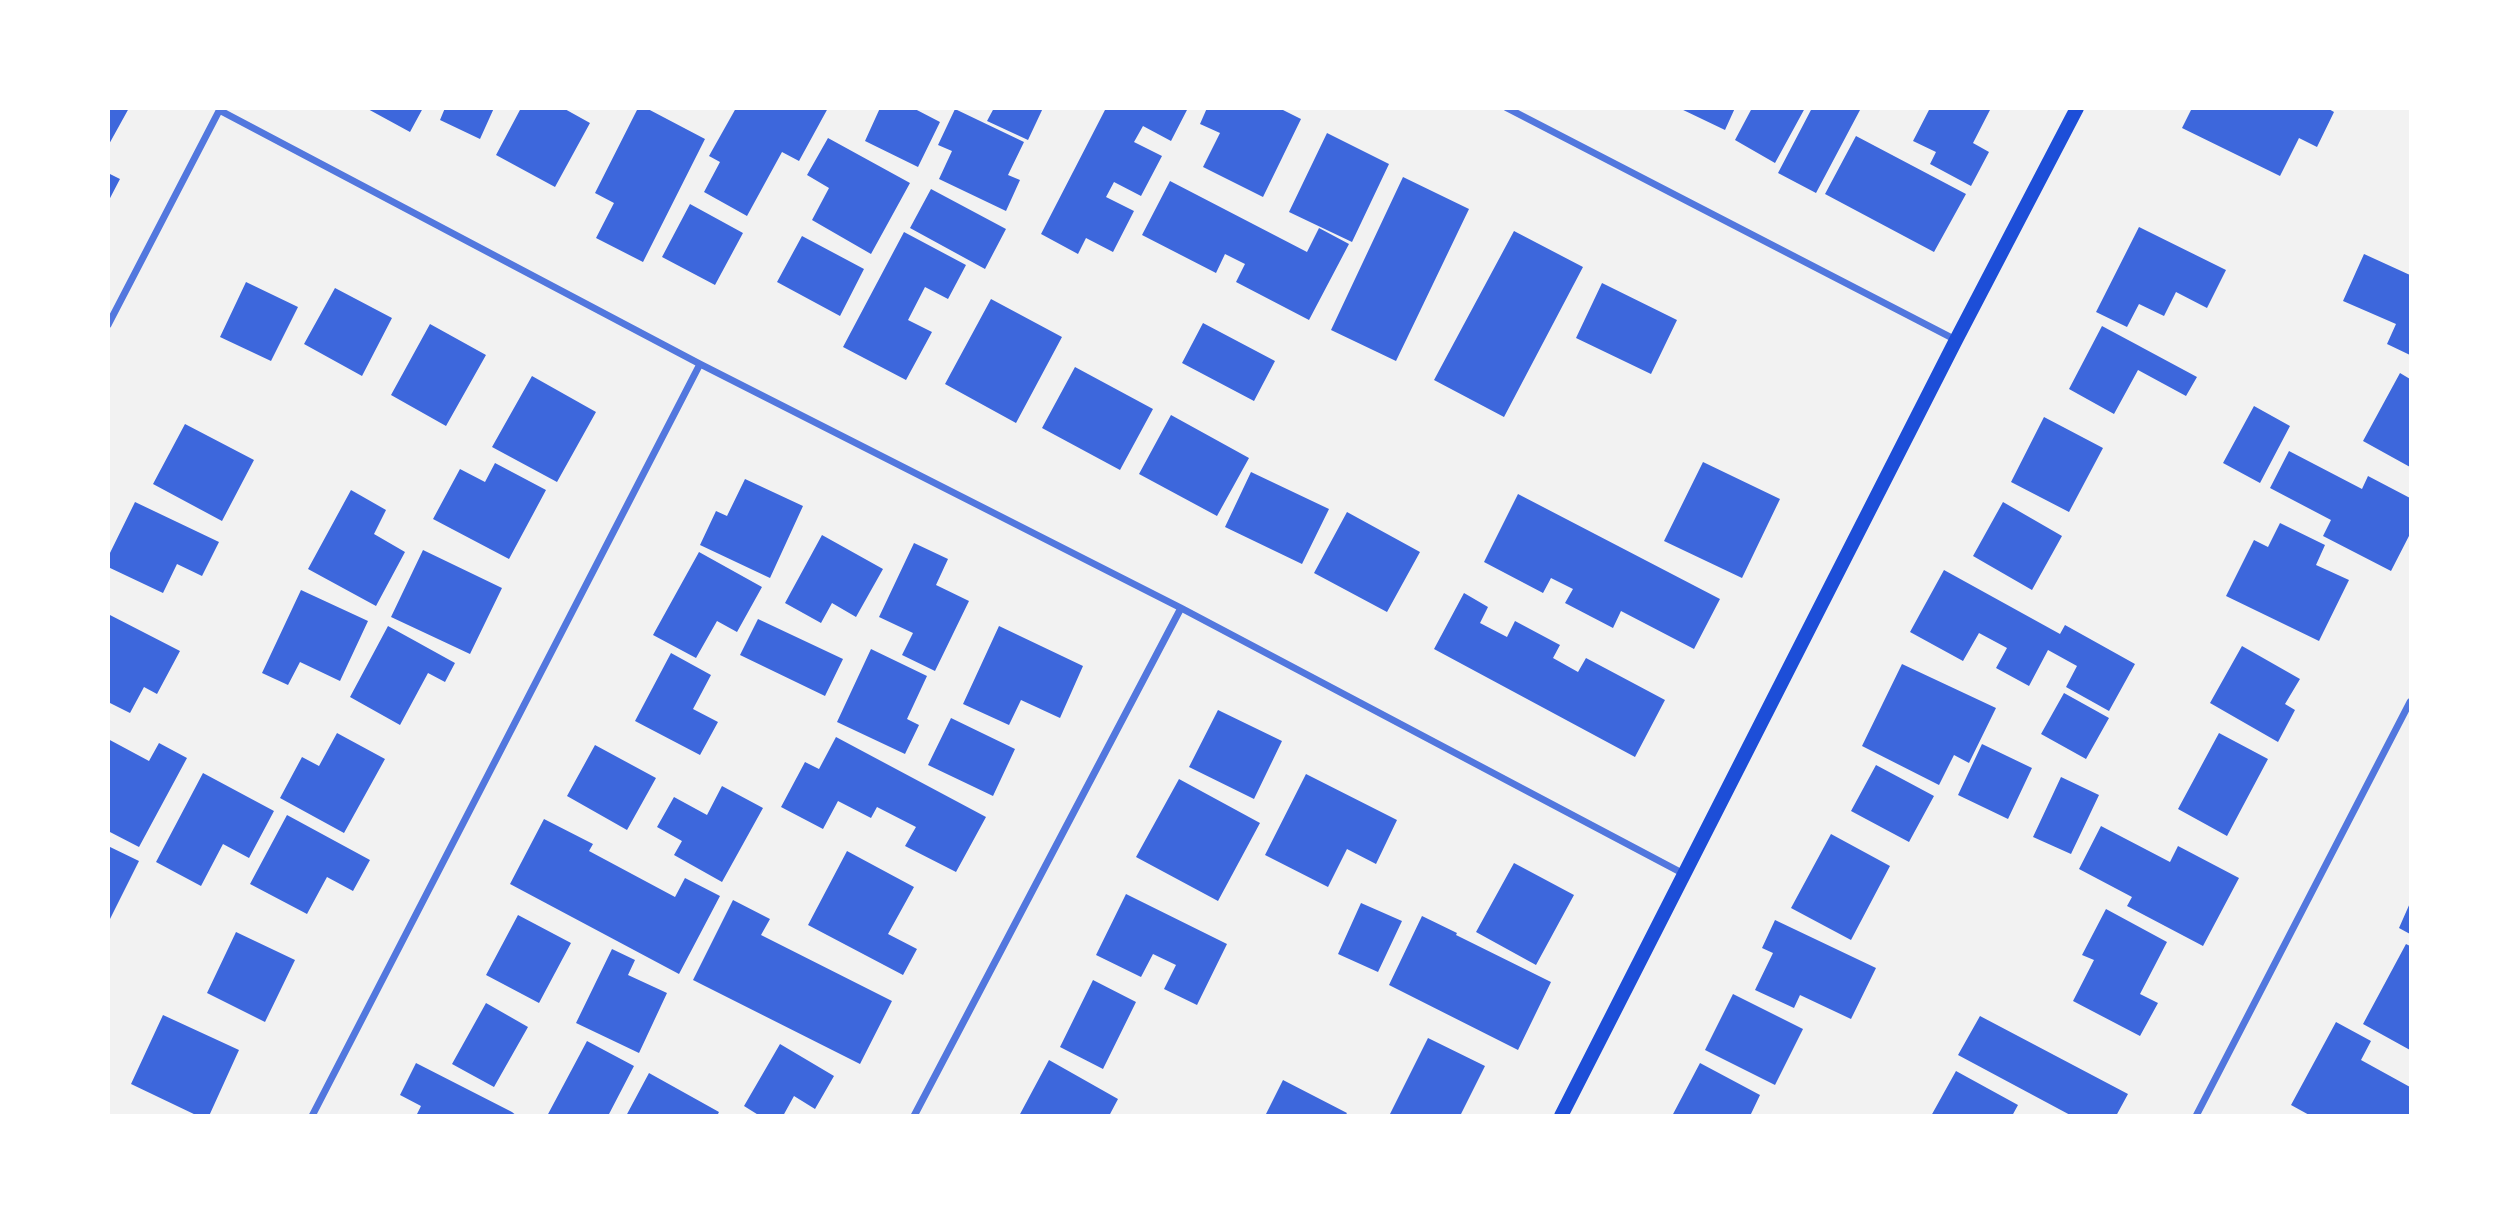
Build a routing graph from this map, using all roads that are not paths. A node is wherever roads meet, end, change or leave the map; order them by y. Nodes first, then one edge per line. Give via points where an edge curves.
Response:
1 (1507, 108) edge
2 (2077, 108) edge
3 (220, 109) edge
4 (108, 325) edge
5 (1956, 341) junction
6 (700, 363) junction
7 (1181, 608) junction
8 (2410, 702) edge
9 (1684, 874) junction
10 (312, 1115) edge
11 (914, 1115) edge
12 (1561, 1115) edge
13 (2196, 1115) edge

1 - 5 street
2 - 5 main road
3 - 4 street
3 - 6 street
5 - 9 main road
6 - 7 street
6 - 10 street
7 - 9 street
7 - 11 street
8 - 13 street
9 - 12 main road

